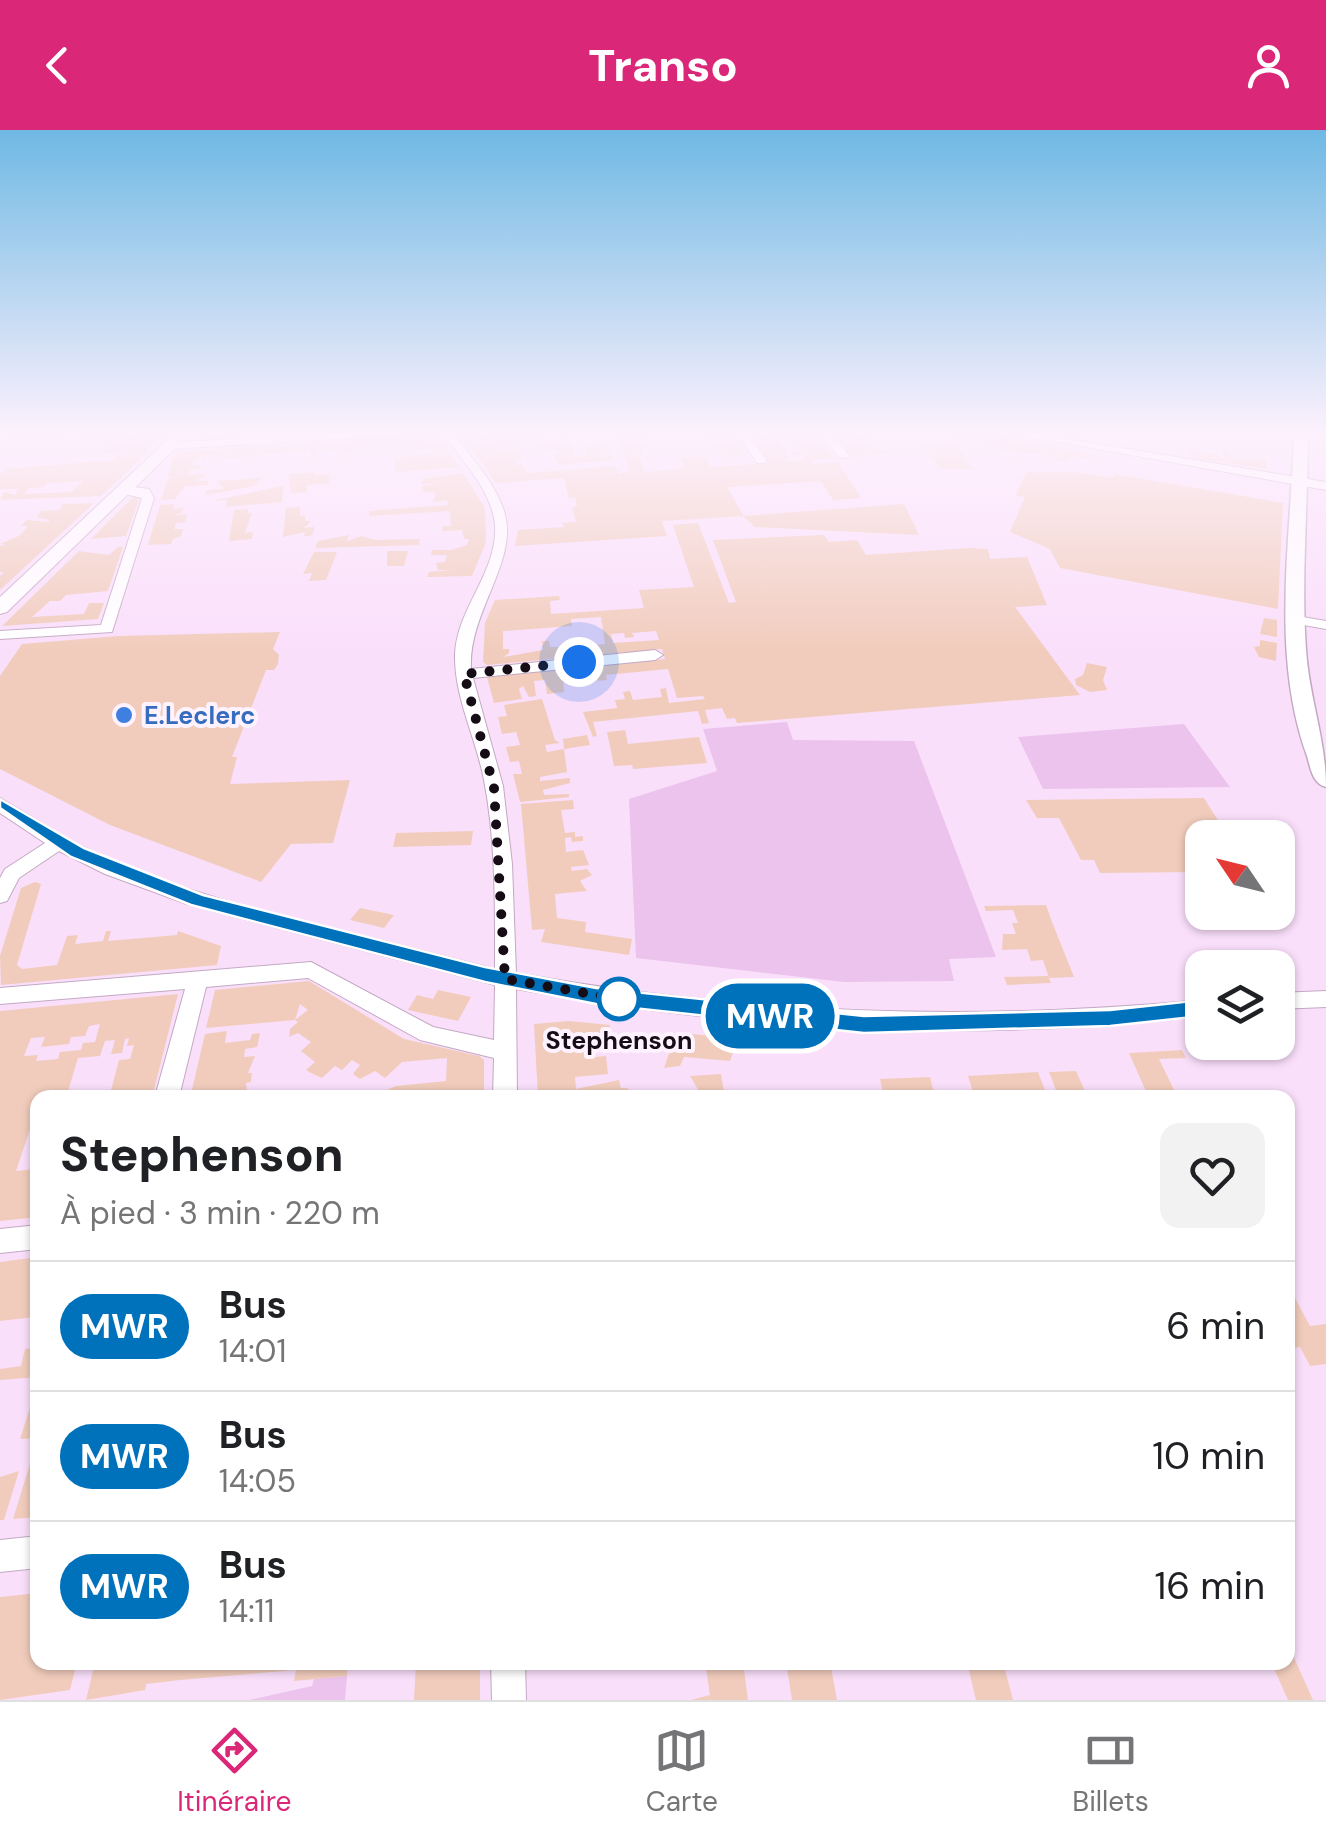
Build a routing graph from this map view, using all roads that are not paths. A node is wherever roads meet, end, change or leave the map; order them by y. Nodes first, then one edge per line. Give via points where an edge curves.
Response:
1 (107, 506) edge
2 (145, 506) edge
3 (495, 506) edge
4 (1300, 506) edge
5 (0, 608) edge
6 (1297, 620) junction
7 (1326, 625) edge
8 (0, 636) edge
9 (656, 655) dead end
10 (464, 674) junction
11 (1326, 780) edge
12 (0, 804) edge
13 (60, 842) junction
14 (0, 896) edge
15 (198, 978) junction
16 (505, 979) junction
17 (0, 996) edge
18 (1326, 998) edge
19 (1295, 1000) edge
20 (1185, 1010) edge
21 (505, 1052) junction
22 (169, 1090) edge
23 (505, 1090) edge
24 (30, 1238) edge
25 (0, 1241) edge
26 (30, 1553) edge
27 (0, 1556) edge
28 (508, 1670) edge
29 (508, 1700) edge

1 - 5 main road
2 - 8 street via 107,629
3 - 10 street via 492,548 464,633
4 - 6 street
6 - 7 street
6 - 11 street via 1302,706
9 - 10 street
10 - 16 street via 494,788
12 - 13 street
13 - 14 street via 12,874
13 - 16 street via 198,900
15 - 17 street
15 - 21 street via 311,970 428,1034
15 - 22 street
16 - 20 street via 665,1006 864,1024
16 - 21 street
18 - 19 street
21 - 23 street
24 - 25 street
26 - 27 street
28 - 29 street

